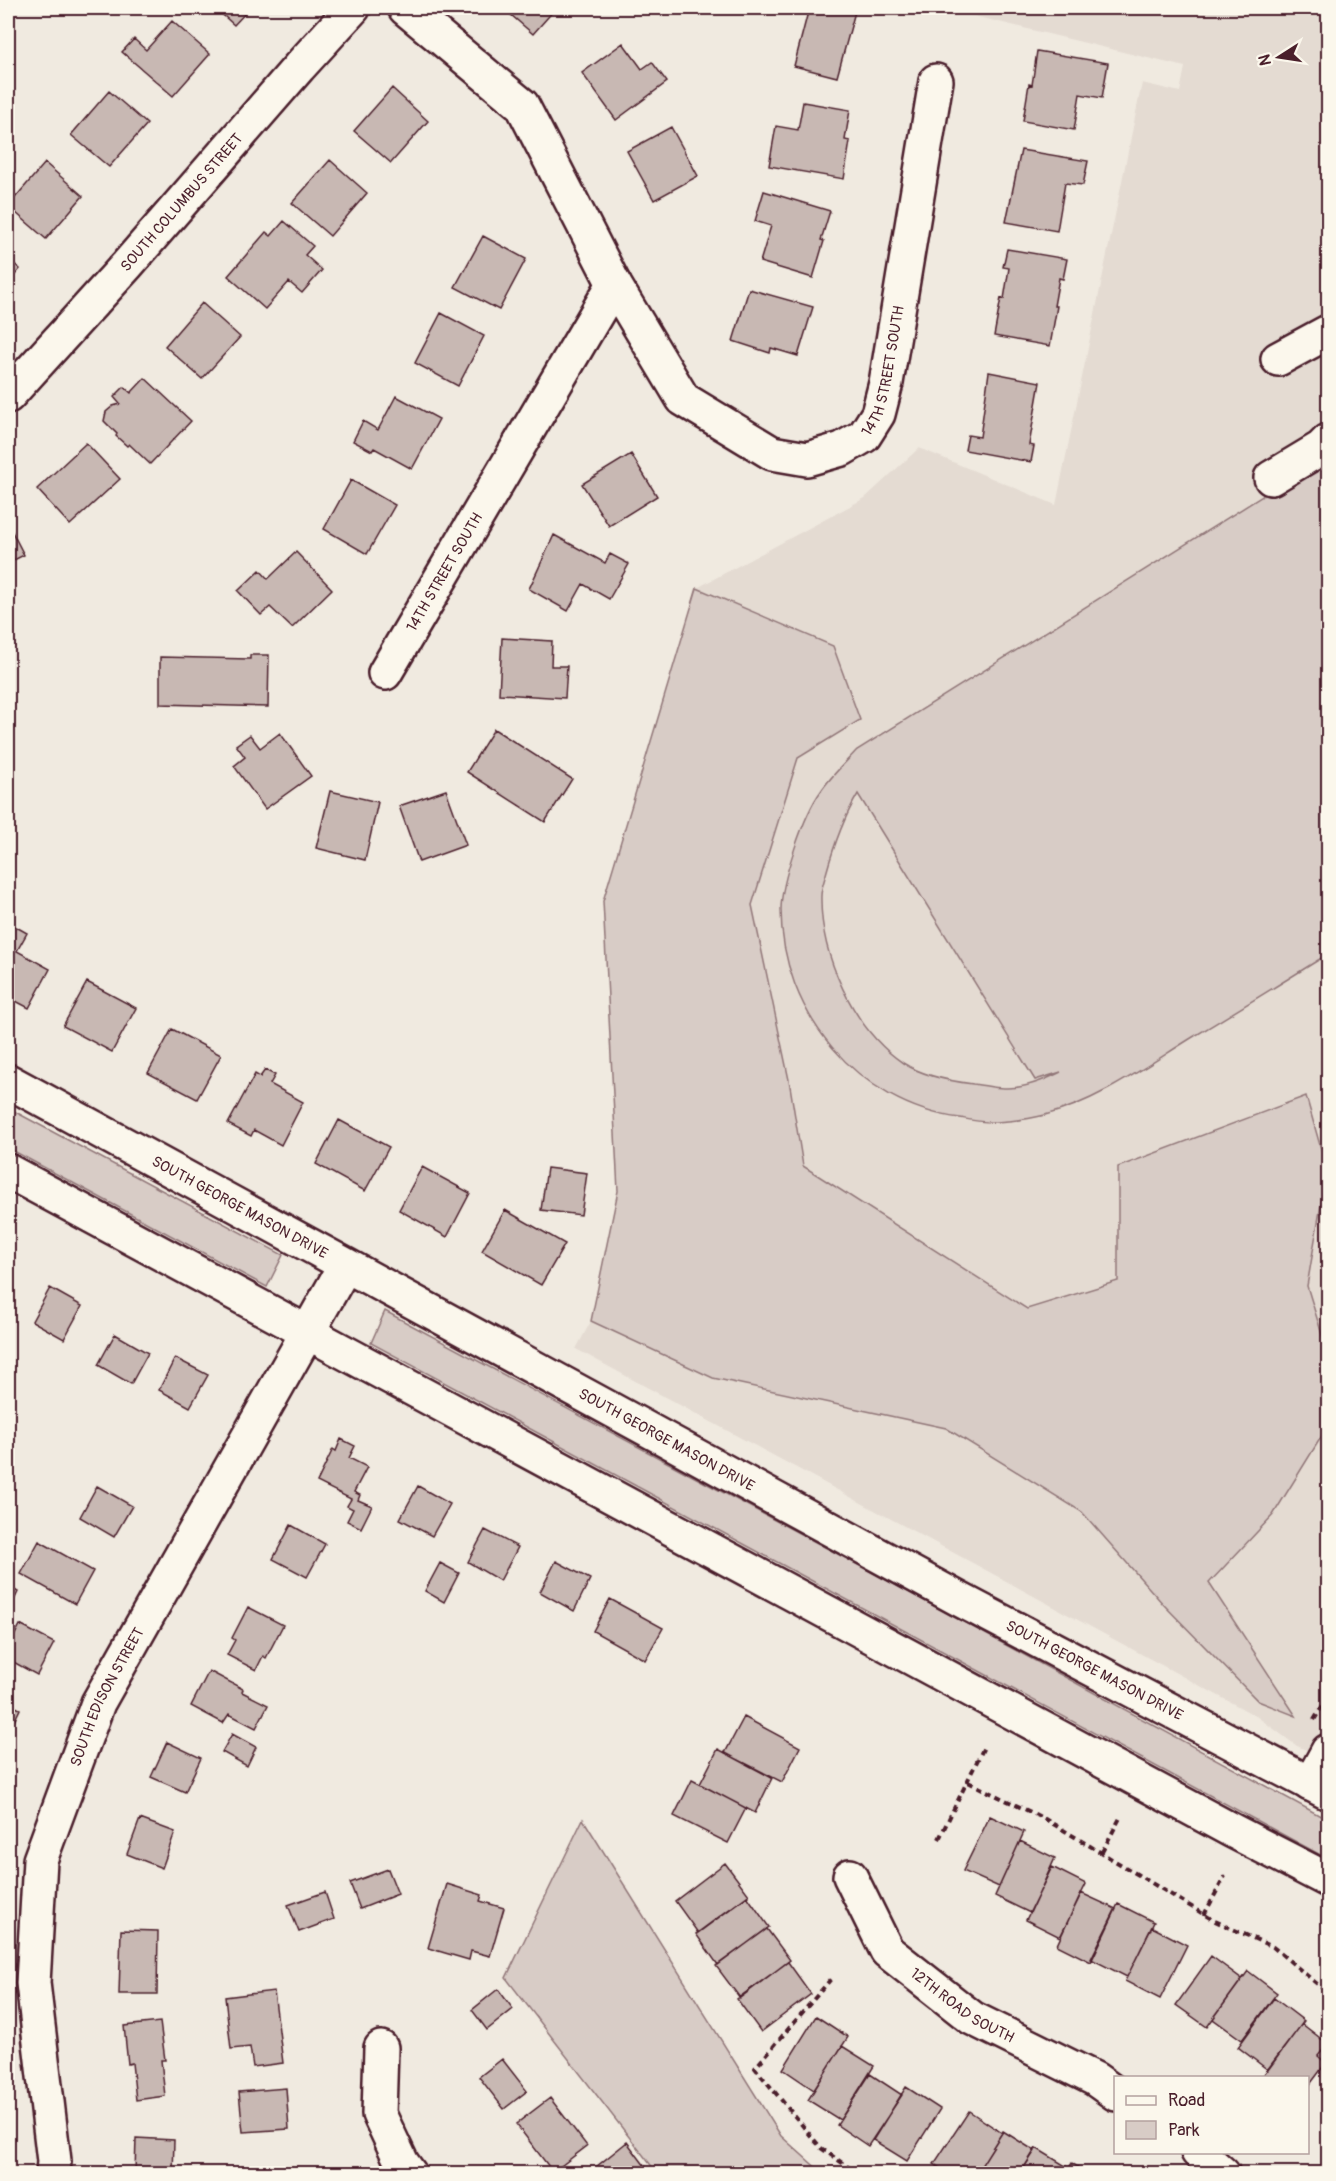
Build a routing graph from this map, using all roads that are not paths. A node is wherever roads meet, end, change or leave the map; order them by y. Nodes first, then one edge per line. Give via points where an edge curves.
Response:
1 (353, 8) edge
2 (405, 8) edge
3 (936, 81) dead end
4 (614, 284) junction
5 (1329, 332) edge
6 (1278, 359) dead end
7 (8, 396) edge
8 (1329, 441) edge
9 (1271, 478) dead end
10 (385, 674) dead end
11 (8, 1082) edge
12 (8, 1171) edge
13 (345, 1266) junction
14 (307, 1332) junction
15 (1329, 1751) edge
16 (1319, 1788) edge
17 (850, 1876) dead end
18 (1329, 1880) edge
19 (381, 2048) dead end
20 (1114, 2093) edge
21 (1200, 2154) edge
22 (53, 2174) edge
23 (410, 2174) edge
24 (1223, 2174) edge

1 - 7 street, SOUTH COLUMBUS STREET
2 - 4 street, 14TH STREET SOUTH via 522,105
3 - 4 street, 14TH STREET SOUTH via 886,383 878,414 864,436 842,449 807,459 772,453 683,399
4 - 10 street, 14TH STREET SOUTH
5 - 6 street
8 - 9 street
11 - 13 street, SOUTH GEORGE MASON DRIVE
12 - 14 street
13 - 14 street, SOUTH EDISON STREET
13 - 16 street, SOUTH GEORGE MASON DRIVE
14 - 18 street
14 - 22 street, SOUTH EDISON STREET via 98,1703 40,1860 33,1983
15 - 16 street
17 - 20 street, 12TH ROAD SOUTH via 887,1950 972,2018 1095,2079
19 - 23 street via 380,2114
21 - 24 street

